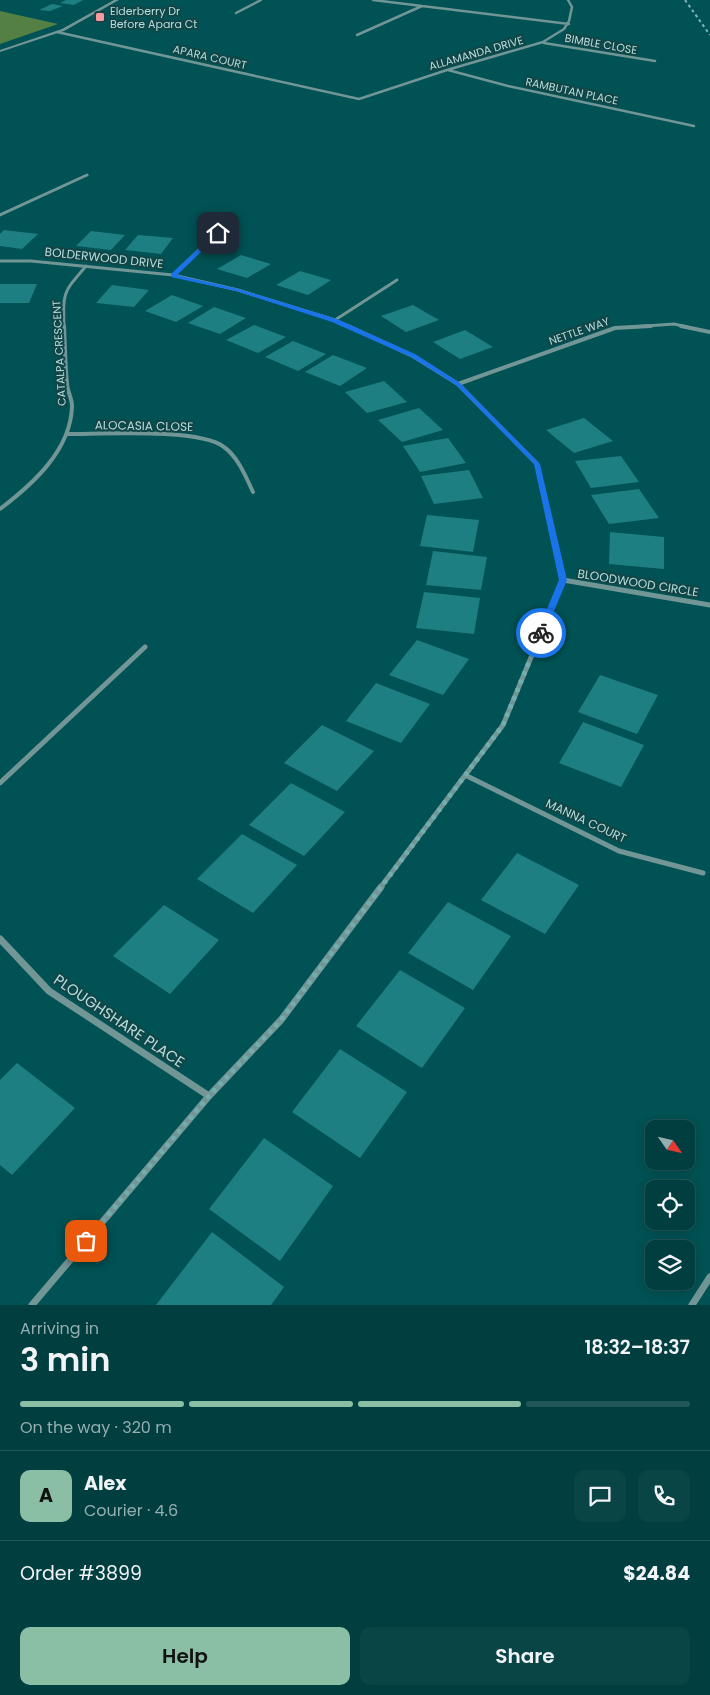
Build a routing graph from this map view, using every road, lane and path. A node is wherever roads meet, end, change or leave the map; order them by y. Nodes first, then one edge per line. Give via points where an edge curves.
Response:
1 (117, 0) edge
2 (261, 0) edge
3 (372, 0) edge
4 (568, 0) edge
5 (422, 6) junction
6 (236, 13) dead end
7 (569, 24) junction
8 (57, 32) junction
9 (357, 35) dead end
10 (543, 42) junction
11 (0, 51) edge
12 (655, 61) dead end
13 (447, 70) junction
14 (359, 99) joint
15 (694, 126) dead end
16 (87, 175) dead end
17 (0, 215) edge
18 (228, 226) dead end
19 (0, 261) edge
20 (86, 266) junction
21 (173, 275) junction
22 (397, 280) dead end
23 (334, 320) junction
24 (710, 332) edge
25 (458, 384) junction
26 (68, 434) junction
27 (253, 492) dead end
28 (0, 509) edge
29 (563, 580) junction
30 (710, 604) edge
31 (145, 647) dead end
32 (465, 775) junction
33 (0, 784) edge
34 (703, 873) dead end
35 (0, 939) edge
36 (209, 1096) junction
37 (710, 1277) edge
38 (32, 1305) edge
39 (692, 1305) edge

1 - 8 street
2 - 6 street
3 - 5 street
4 - 7 street via 572,7
5 - 7 street
5 - 9 street
7 - 10 street, ALLAMANDA DRIVE
8 - 11 street
8 - 14 street, APARA COURT
10 - 12 street, BIMBLE CLOSE
10 - 13 street, ALLAMANDA DRIVE
13 - 14 street, ALLAMANDA DRIVE
13 - 15 street, RAMBUTAN PLACE
16 - 17 street
18 - 21 street
19 - 20 street, BOLDERWOOD DRIVE
20 - 21 street, BOLDERWOOD DRIVE
20 - 26 street, CATALPA CRESCENT via 63,298 72,404
21 - 23 street, BOLDERWOOD DRIVE via 238,290
22 - 23 street
23 - 25 street, BOLDERWOOD DRIVE via 413,356
24 - 25 street, NETTLE WAY via 674,324 615,328
25 - 29 street, BOLDERWOOD DRIVE via 537,464
26 - 27 street, ALOCASIA CLOSE via 191,435 212,440 225,447 240,466
26 - 28 street, CATALPA CRESCENT via 48,465 19,495
29 - 30 street, BLOODWOOD CIRCLE
29 - 32 street via 503,725
31 - 33 street
32 - 34 street, MANNA COURT via 619,851
32 - 36 street via 281,1020
35 - 36 street, PLOUGHSHARE PLACE via 49,991
36 - 38 street
37 - 39 street

